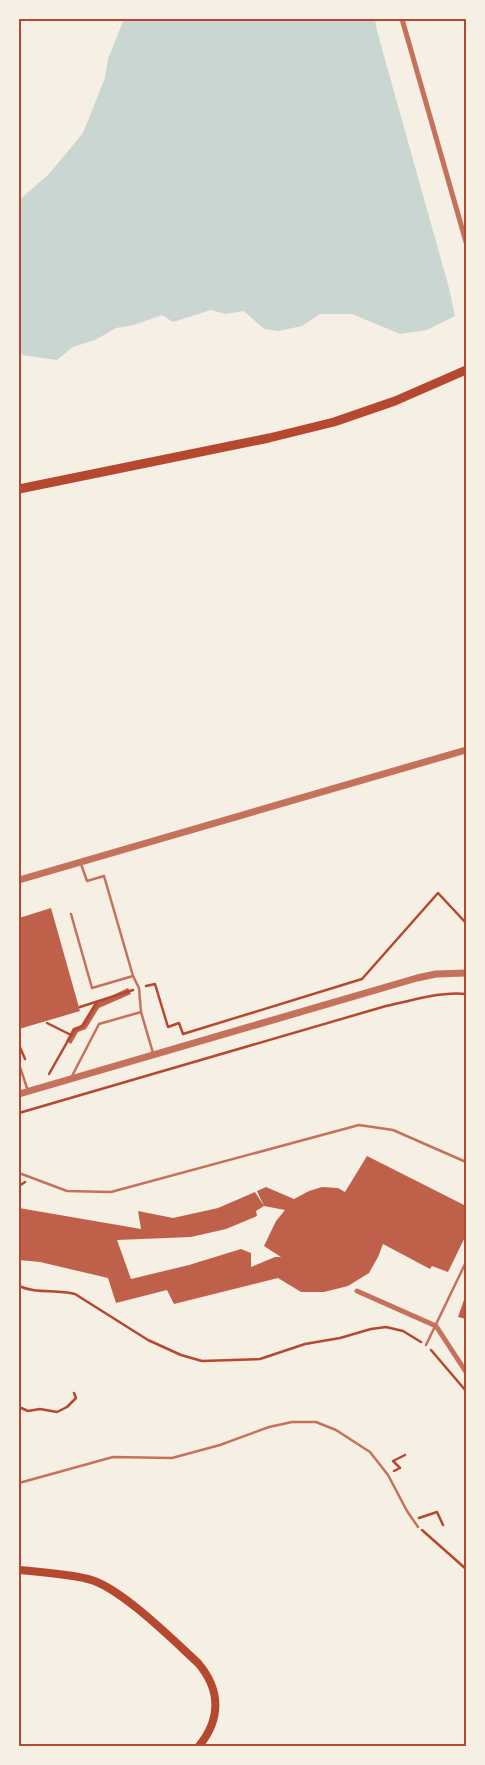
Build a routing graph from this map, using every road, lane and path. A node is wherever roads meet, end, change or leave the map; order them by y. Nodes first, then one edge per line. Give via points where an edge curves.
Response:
1 (402, 19) edge
2 (466, 242) edge
3 (466, 370) edge
4 (19, 489) edge
5 (466, 750) edge
6 (80, 862) junction
7 (19, 880) edge
8 (71, 914) dead end
9 (466, 924) edge
10 (466, 973) edge
11 (133, 976) junction
12 (140, 988) junction
13 (466, 994) edge
14 (97, 1002) dead end
15 (80, 1007) dead end
16 (141, 1012) junction
17 (47, 1023) dead end
18 (71, 1035) junction
19 (19, 1045) edge
20 (154, 1055) junction
21 (19, 1064) edge
22 (28, 1066) dead end
23 (41, 1076) dead end
24 (70, 1079) junction
25 (28, 1091) junction
26 (19, 1094) edge
27 (19, 1113) edge
28 (466, 1162) edge
29 (19, 1173) edge
30 (466, 1262) edge
31 (19, 1286) edge
32 (357, 1291) dead end
33 (436, 1326) junction
34 (426, 1345) junction
35 (466, 1372) edge
36 (466, 1391) edge
37 (74, 1394) dead end
38 (19, 1408) edge
39 (405, 1455) dead end
40 (394, 1471) dead end
41 (19, 1483) edge
42 (420, 1517) dead end
43 (443, 1525) dead end
44 (418, 1527) joint
45 (466, 1569) edge
46 (19, 1570) edge
47 (198, 1746) edge

1 - 2 street
3 - 4 main road via 395,401 334,422
5 - 6 street
6 - 7 street
6 - 11 lane via 87,882 104,876
8 - 11 lane via 92,988
9 - 12 path via 438,893 362,979 183,1034 179,1023 168,1027 154,984
10 - 20 street via 417,978
11 - 12 lane
12 - 15 path
12 - 16 lane
13 - 27 path via 386,1006
14 - 18 path via 83,1026
16 - 20 lane
16 - 24 lane via 99,1024
17 - 18 path
18 - 23 path via 50,1074
19 - 22 path
20 - 24 street
21 - 25 lane
24 - 25 street
25 - 26 street
28 - 29 lane via 393,1130 359,1124 111,1192 67,1190
30 - 33 lane
31 - 34 path via 28,1290 74,1294 148,1340 202,1361 260,1358 305,1344 386,1327 403,1331
32 - 33 street
33 - 34 lane
33 - 35 street
34 - 36 path
37 - 38 path via 76,1398 57,1412
39 - 40 path via 393,1461 400,1468
41 - 44 lane via 113,1457 172,1458 269,1427 292,1422 316,1422 336,1430 370,1452 388,1474
42 - 43 path via 437,1512
44 - 45 path
46 - 47 main road via 88,1579 101,1584 129,1603 198,1663 212,1684 216,1699 211,1727

